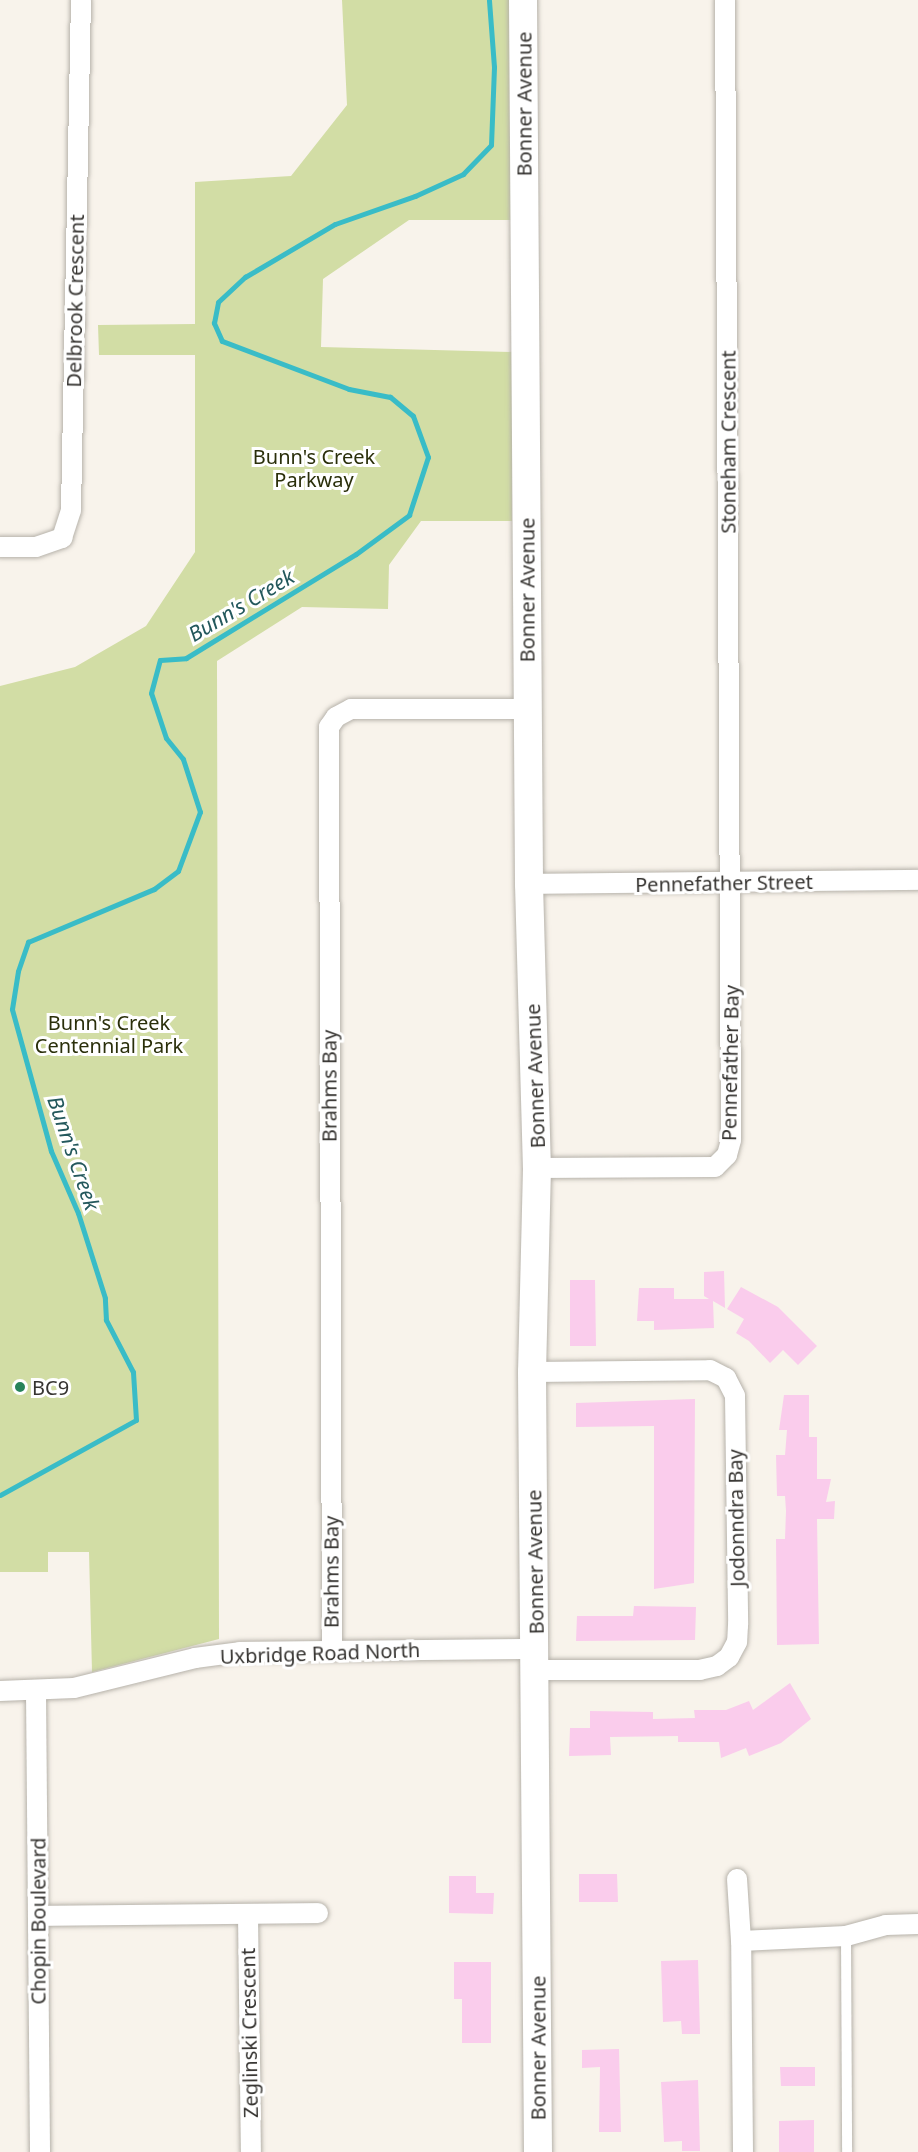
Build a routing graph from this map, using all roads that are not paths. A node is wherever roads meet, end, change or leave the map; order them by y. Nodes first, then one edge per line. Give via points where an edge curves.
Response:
1 (81, 0) edge
2 (523, 0) edge
3 (725, 0) edge
4 (0, 548) edge
5 (527, 709) junction
6 (918, 880) edge
7 (530, 884) junction
8 (732, 884) junction
9 (537, 1168) junction
10 (532, 1372) junction
11 (332, 1651) junction
12 (536, 1660) junction
13 (0, 1691) edge
14 (36, 1691) junction
15 (737, 1879) dead end
16 (318, 1913) dead end
17 (248, 1914) junction
18 (38, 1916) junction
19 (918, 1924) edge
20 (846, 1936) junction
21 (741, 1941) junction
22 (40, 2152) edge
23 (251, 2152) edge
24 (538, 2152) edge
25 (743, 2152) edge
26 (847, 2152) edge

1 - 4 street, Delbrook Crescent via 71,510 62,537 36,547
2 - 5 street, Bonner Avenue
3 - 8 street, Stoneham Crescent
5 - 7 street, Bonner Avenue
5 - 11 street, Brahms Bay via 351,709 336,717 329,727
6 - 8 street, Pennefather Street
7 - 8 street, Pennefather Street
7 - 9 street, Bonner Avenue
8 - 9 street, Pennefather Bay via 732,1140 727,1155 715,1167 698,1169
9 - 10 street, Bonner Avenue
10 - 12 street, Bonner Avenue
10 - 12 street, Jodonndra Bay via 710,1370 726,1378 735,1396 738,1625 737,1642 729,1658 700,1670
11 - 12 street, Uxbridge Road North
11 - 14 street, Uxbridge Road North via 240,1652 195,1658 74,1688
12 - 24 street, Bonner Avenue
13 - 14 street, Uxbridge Road North
14 - 18 street, Chopin Boulevard
15 - 21 street
16 - 17 street
17 - 18 street
17 - 23 street, Zeglinski Crescent
18 - 22 street, Chopin Boulevard
19 - 20 street via 886,1925
20 - 21 street
20 - 26 lane
21 - 25 street

